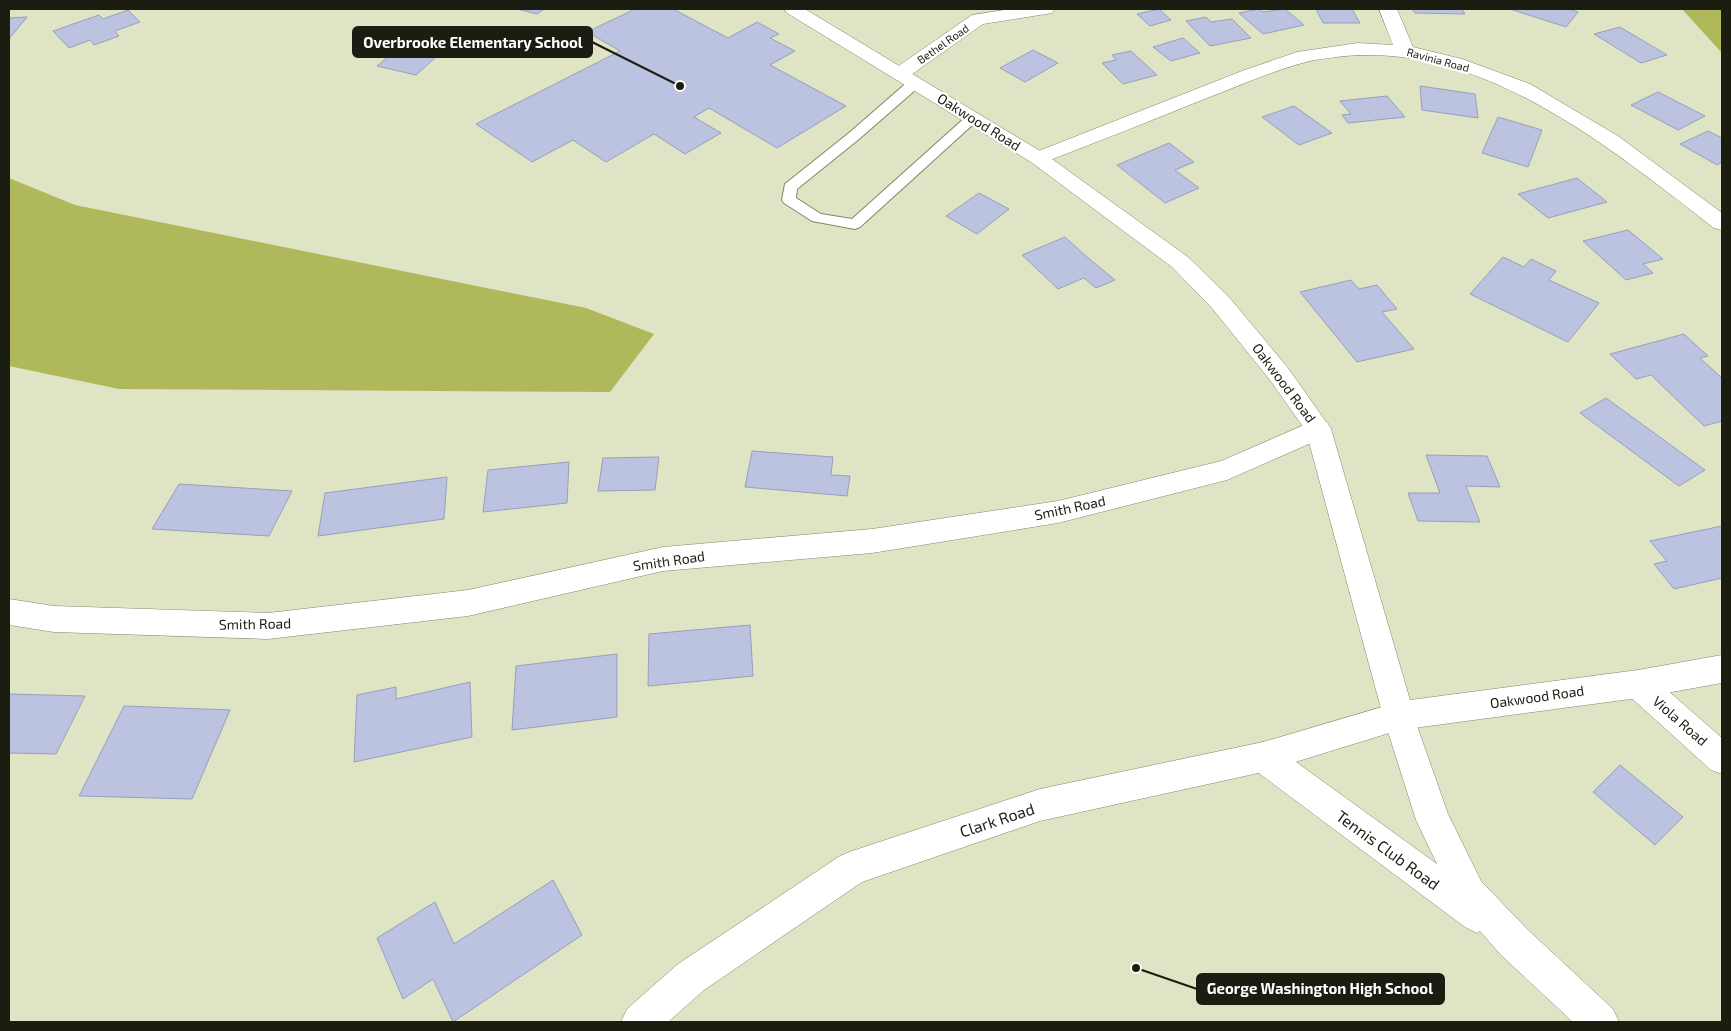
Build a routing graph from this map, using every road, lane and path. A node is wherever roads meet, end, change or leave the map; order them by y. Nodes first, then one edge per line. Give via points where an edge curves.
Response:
1 (792, 9) edge
2 (1046, 9) edge
3 (1388, 9) edge
4 (1405, 51) junction
5 (909, 78) junction
6 (973, 118) junction
7 (1038, 158) junction
8 (1722, 223) edge
9 (1318, 429) junction
10 (9, 612) edge
11 (1722, 669) edge
12 (1638, 684) junction
13 (1399, 716) junction
14 (1263, 758) junction
15 (1722, 759) edge
16 (1514, 942) junction
17 (640, 1022) edge
18 (1600, 1022) edge

1 - 5 street, Oakwood Road
2 - 5 street, Bethel Road via 978,19
3 - 4 street
4 - 7 street, Ravinia Road via 1358,48 1304,56
4 - 8 street, Ravinia Road via 1455,63 1523,88 1611,140
5 - 6 street, Oakwood Road
5 - 6 lane via 854,136 790,187 789,200 817,218 856,224
6 - 7 street, Oakwood Road
7 - 9 street, Oakwood Road via 1180,262 1220,302 1280,374
9 - 10 street, Smith Road via 1227,470 1058,512 872,542 663,559 468,604 268,626 54,619
9 - 13 street, Oakwood Road
11 - 12 street, Oakwood Road
12 - 13 street, Oakwood Road
12 - 15 street, Viola Road
13 - 14 street, Clark Road
13 - 16 street, Tennis Club Road via 1433,820 1469,893
14 - 16 street, Tennis Club Road
14 - 17 street, Clark Road via 1040,805 852,868 691,977
16 - 18 street, Tennis Club Road

